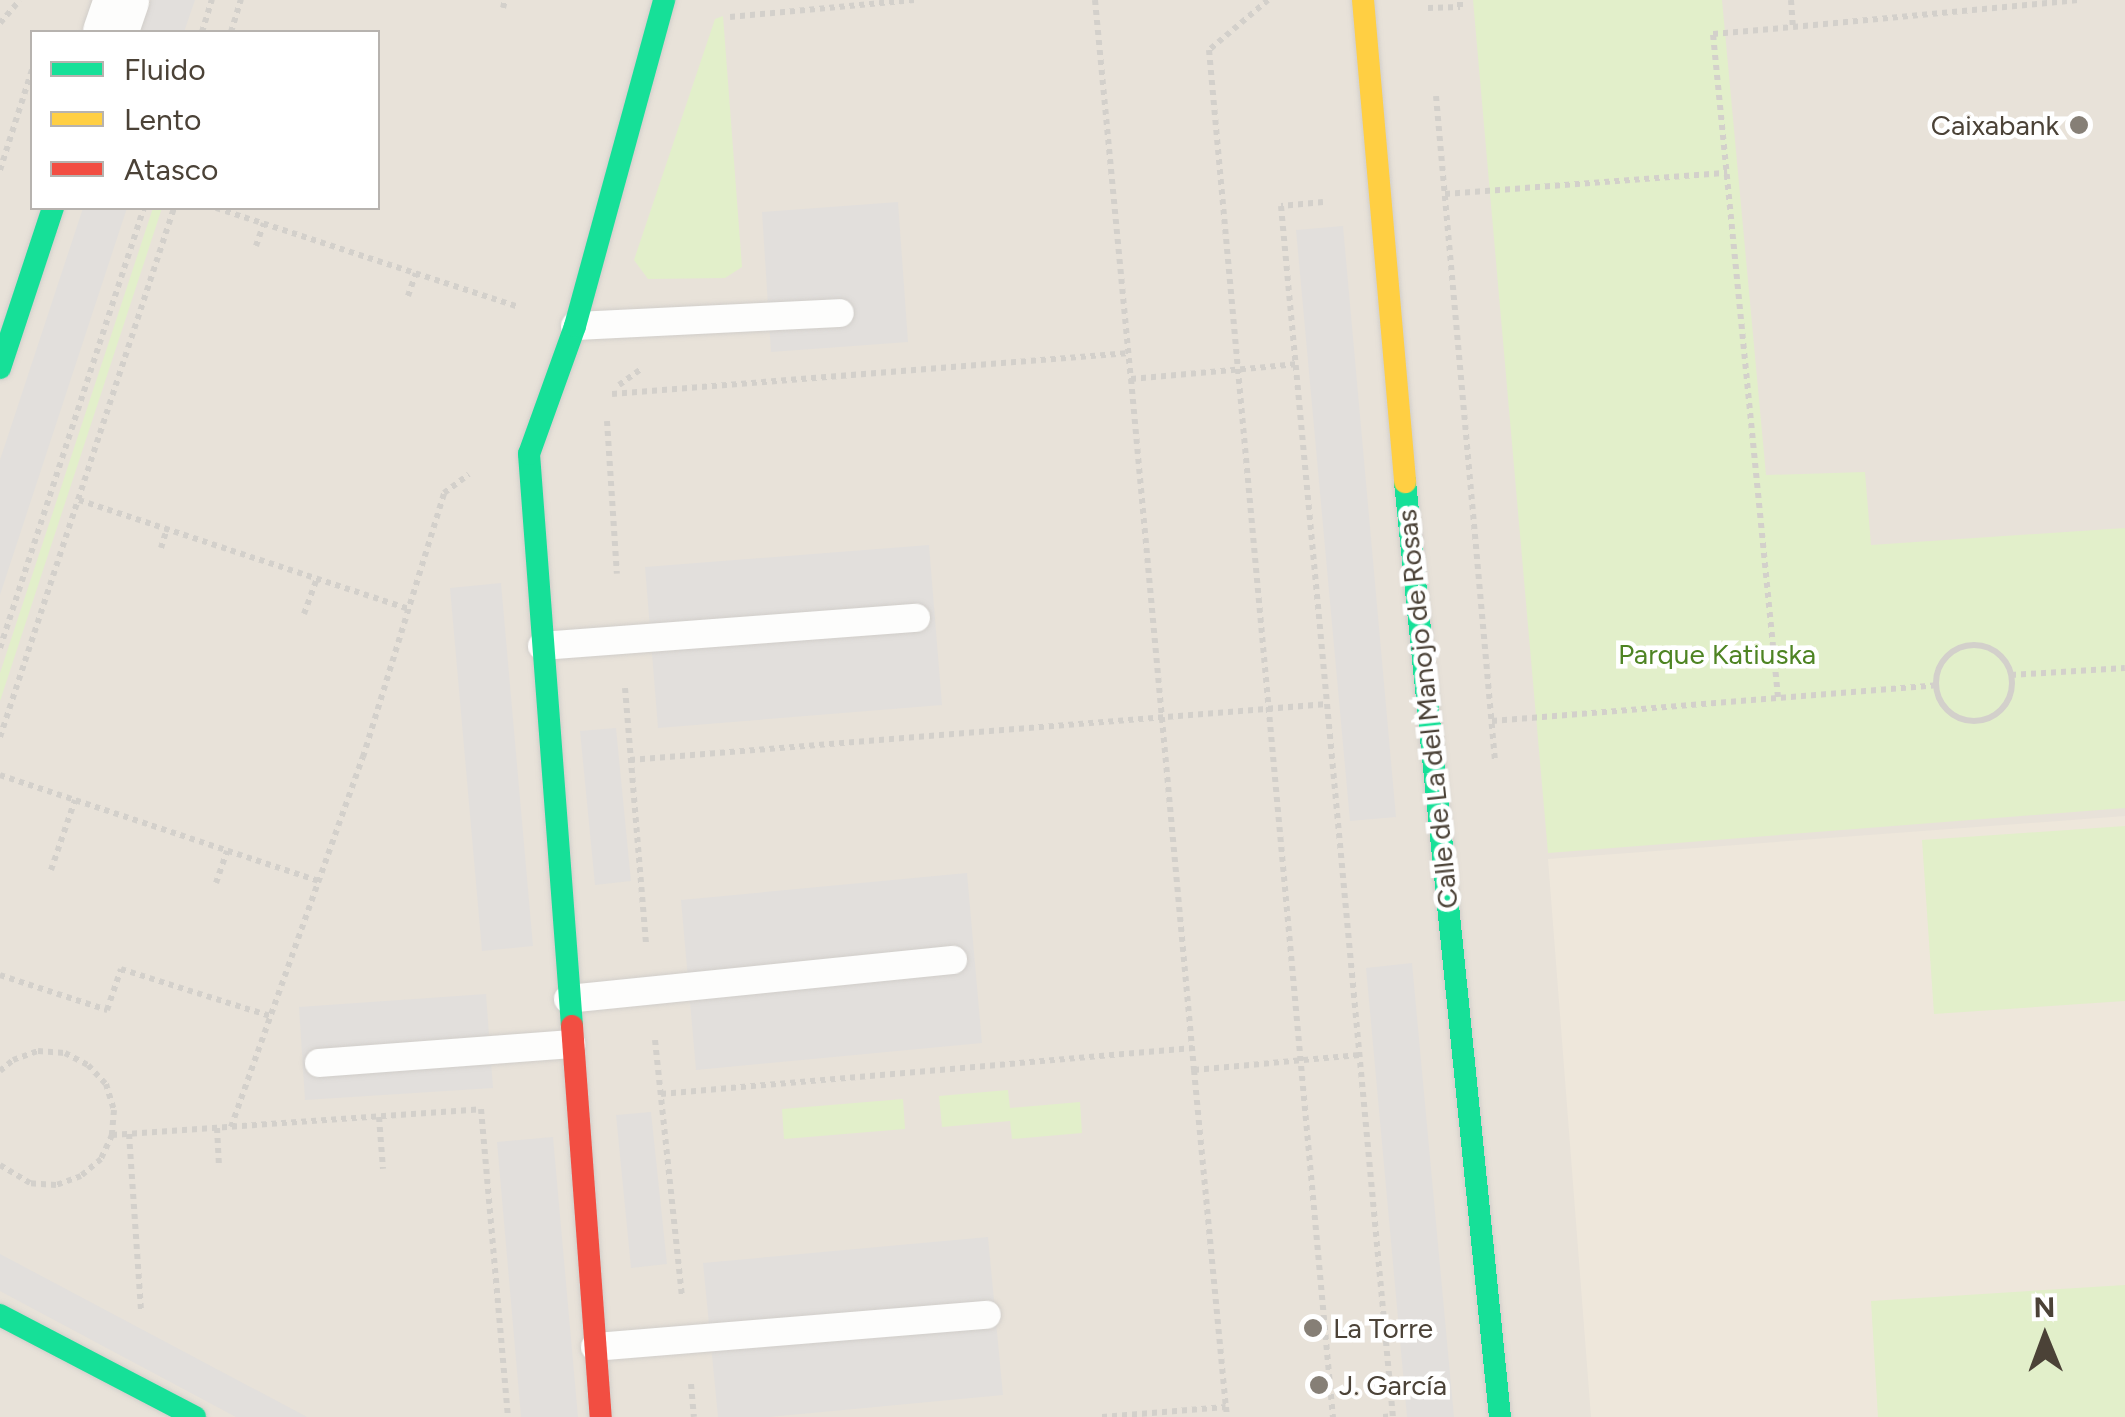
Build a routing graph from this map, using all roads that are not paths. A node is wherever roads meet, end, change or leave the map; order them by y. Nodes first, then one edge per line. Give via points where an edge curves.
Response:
1 (120, 0) edge
2 (664, 0) edge
3 (1363, 0) edge
4 (111, 30) edge
5 (52, 210) edge
6 (840, 313) dead end
7 (575, 326) junction
8 (0, 368) edge
9 (916, 618) dead end
10 (542, 646) junction
11 (953, 960) dead end
12 (568, 998) junction
13 (570, 1044) junction
14 (318, 1063) dead end
15 (987, 1315) dead end
16 (0, 1316) edge
17 (595, 1346) junction
18 (171, 1411) edge
19 (601, 1417) edge
20 (1500, 1417) edge

1 - 4 street
2 - 7 street
3 - 20 street, Calle de La del Manojo de Rosas via 1424,698
5 - 8 street
6 - 7 lane
7 - 10 street via 529,454
9 - 10 lane
10 - 12 street
11 - 12 lane
12 - 13 street
13 - 14 lane
13 - 17 street
15 - 17 lane
16 - 18 street
17 - 19 street

